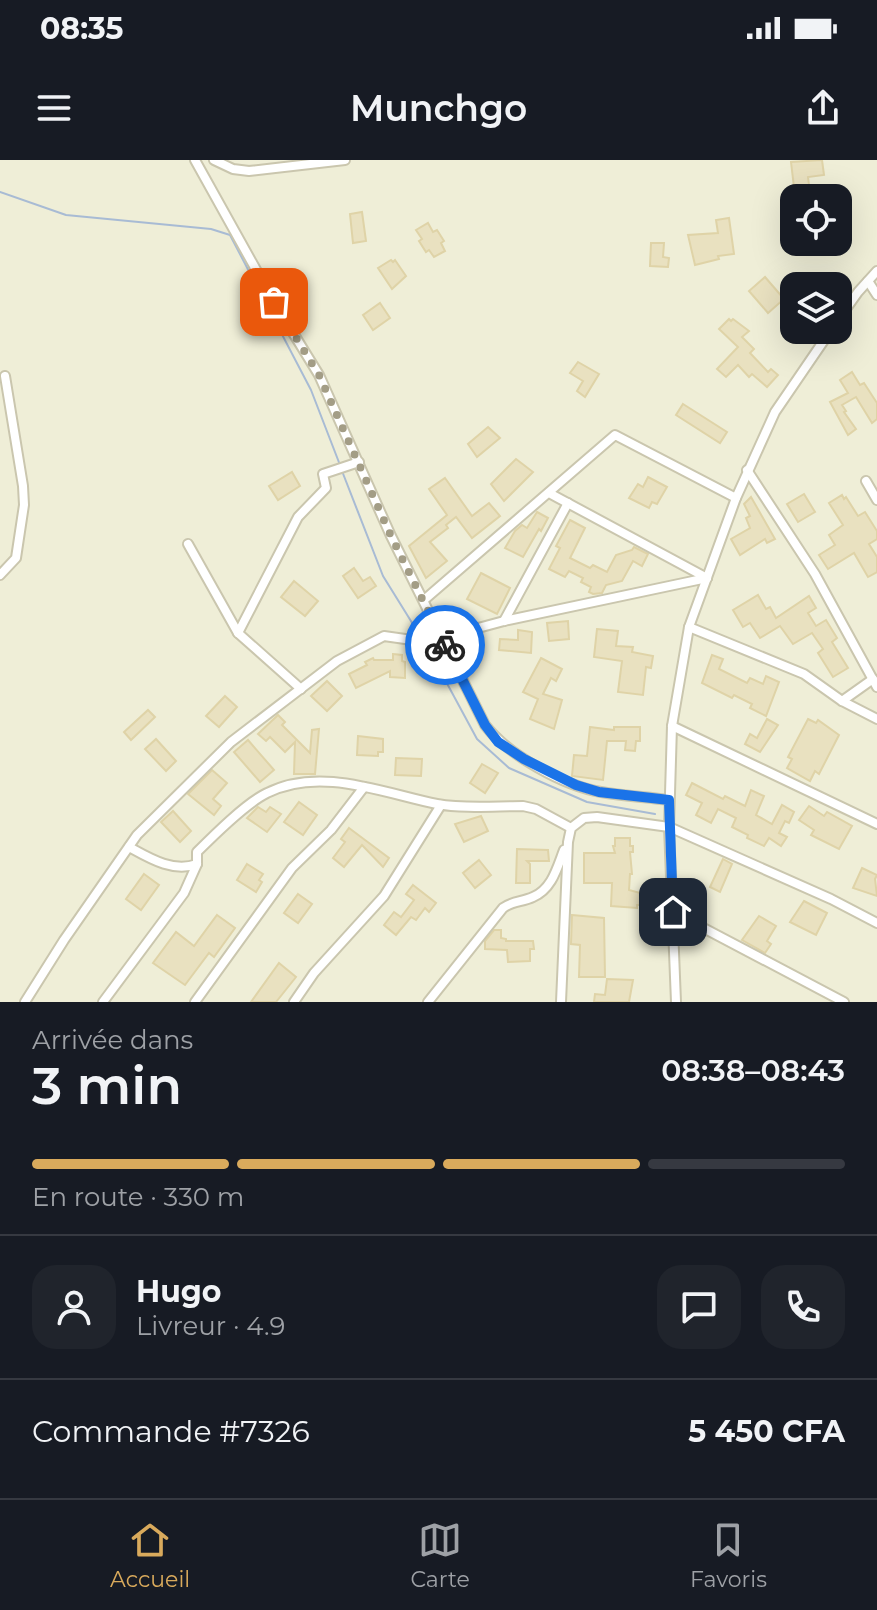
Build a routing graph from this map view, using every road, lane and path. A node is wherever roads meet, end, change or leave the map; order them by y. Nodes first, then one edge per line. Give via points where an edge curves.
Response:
1 (195, 160) edge
2 (214, 160) edge
3 (345, 160) edge
4 (877, 271) edge
5 (868, 281) junction
6 (877, 295) edge
7 (852, 302) edge
8 (821, 344) edge
9 (5, 376) dead end
10 (355, 464) junction
11 (747, 470) junction
12 (866, 481) dead end
13 (549, 493) junction
14 (736, 498) junction
15 (877, 500) edge
16 (568, 503) junction
17 (188, 544) dead end
18 (0, 575) edge
19 (707, 578) junction
20 (424, 600) junction
21 (504, 621) junction
22 (689, 627) junction
23 (238, 633) junction
24 (437, 634) junction
25 (875, 683) edge
26 (301, 689) junction
27 (842, 701) junction
28 (877, 719) edge
29 (672, 726) junction
30 (364, 787) junction
31 (669, 800) junction
32 (441, 805) junction
33 (877, 824) edge
34 (669, 827) junction
35 (571, 828) junction
36 (568, 842) junction
37 (129, 847) junction
38 (197, 864) junction
39 (673, 912) junction
40 (877, 923) edge
41 (430, 999) edge
42 (25, 1002) edge
43 (103, 1002) edge
44 (195, 1002) edge
45 (294, 1002) edge
46 (442, 1002) edge
47 (561, 1002) edge
48 (676, 1002) edge
49 (844, 1002) edge

1 - 10 street via 319,375
2 - 3 street via 249,171
4 - 5 street
5 - 6 street
5 - 7 street
8 - 11 street via 775,412
9 - 18 street via 24,505 16,558
10 - 20 street
10 - 23 street via 322,477 324,492 298,517
11 - 14 street
11 - 25 street via 815,574
12 - 15 street
13 - 14 street via 615,435
13 - 16 street
13 - 20 street
14 - 19 street
16 - 19 street
16 - 21 street
17 - 23 street
19 - 21 street
19 - 22 street
20 - 24 street
21 - 24 street
22 - 27 street via 804,674
22 - 29 street
23 - 26 street
24 - 26 street via 412,640 384,636 337,661
24 - 31 street via 498,742 576,785
25 - 27 street
26 - 37 street via 231,742
27 - 28 street
29 - 31 street
29 - 33 street
30 - 32 street
30 - 38 street via 301,782 265,793 197,852
30 - 44 street via 292,868
31 - 34 street
32 - 35 street via 523,806
32 - 45 street via 384,896
34 - 35 street via 597,817 584,818
34 - 39 street
34 - 40 street
35 - 36 street
36 - 41 street via 552,881 532,897 503,908
36 - 47 street
37 - 38 street via 165,865
37 - 42 street
38 - 43 street via 184,893
39 - 48 street
39 - 49 street
41 - 46 street

